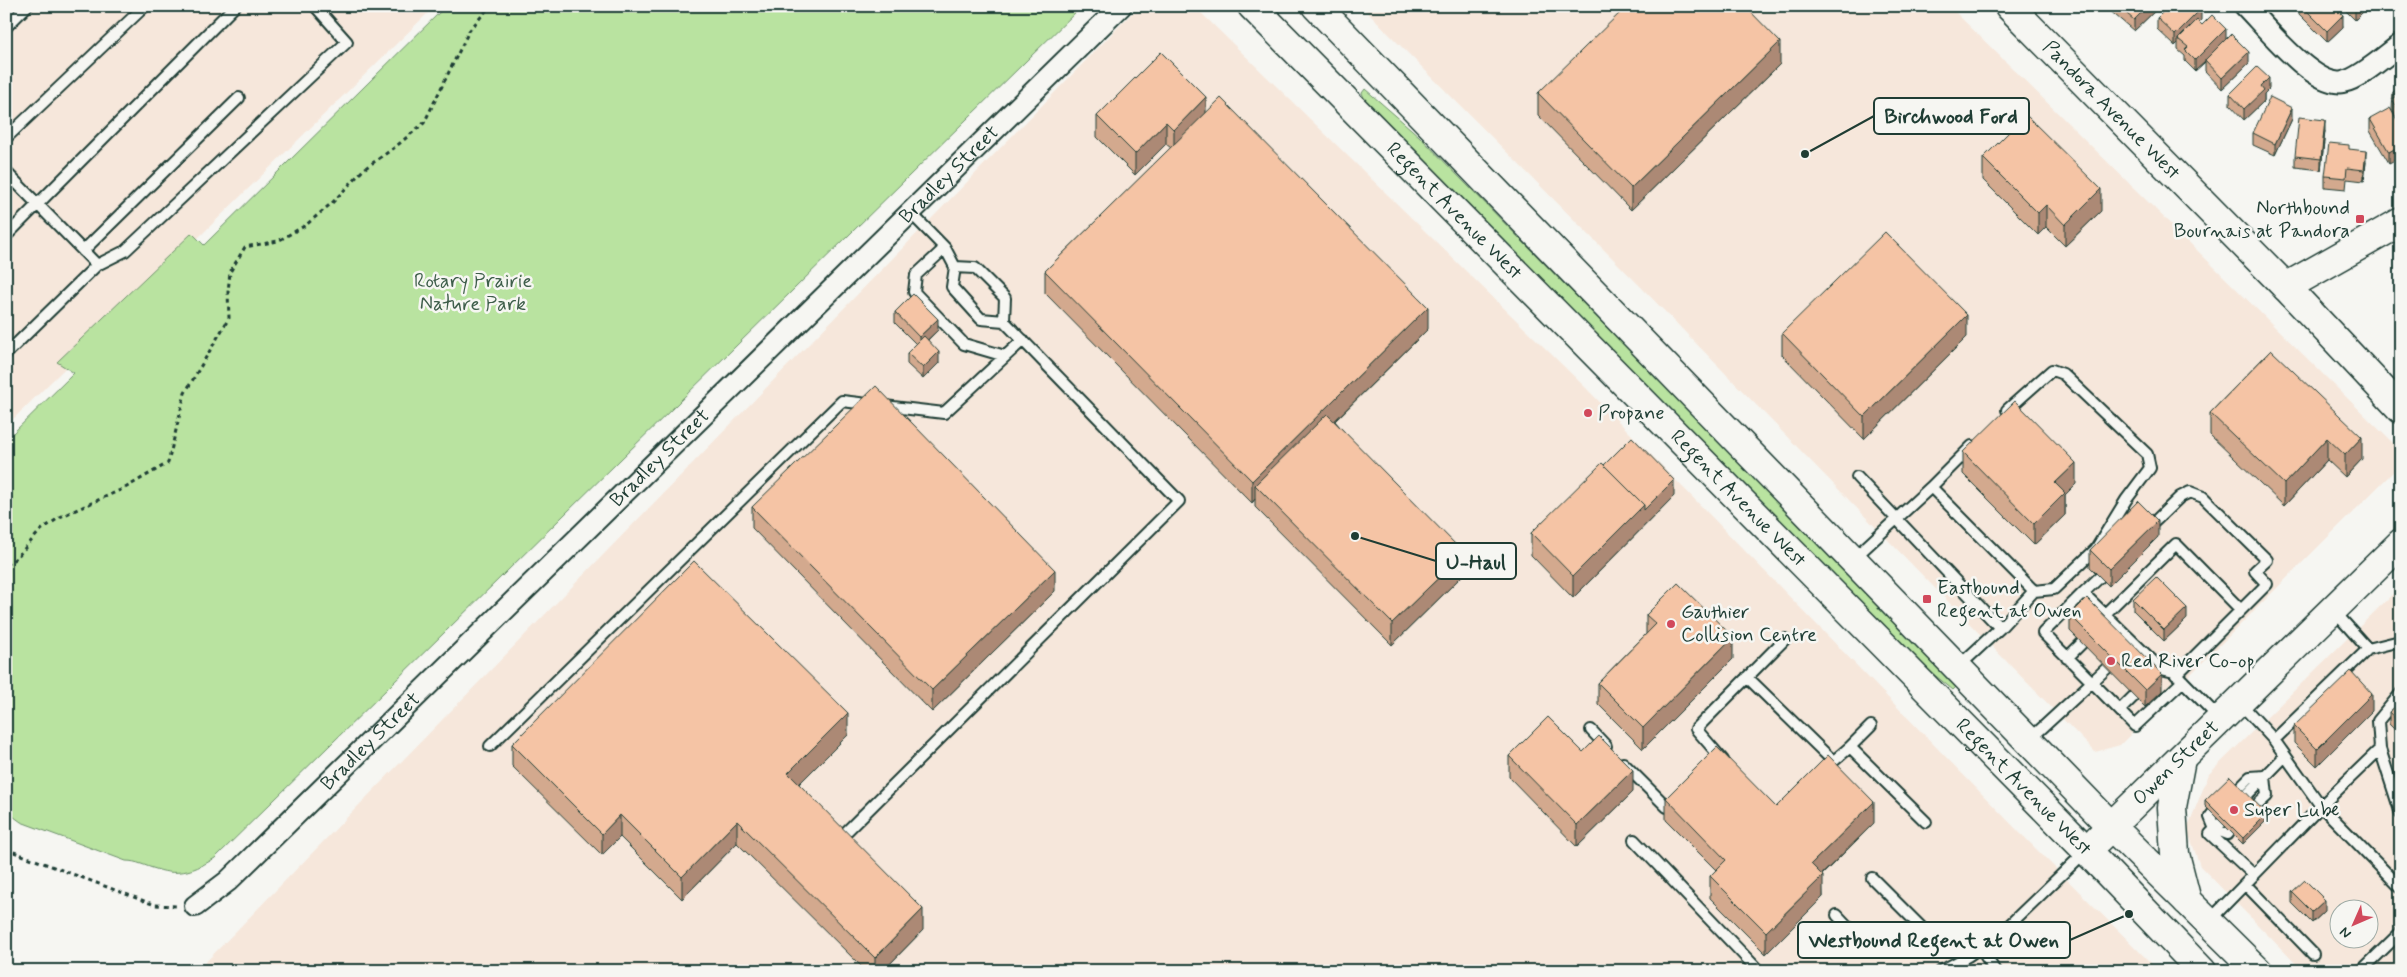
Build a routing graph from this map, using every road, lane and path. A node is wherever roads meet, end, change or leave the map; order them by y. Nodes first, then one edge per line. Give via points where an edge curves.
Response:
1 (27, 6) edge
2 (145, 6) edge
3 (235, 6) edge
4 (315, 6) edge
5 (490, 6) edge
6 (1121, 6) edge
7 (1252, 6) edge
8 (1316, 6) edge
9 (2009, 6) edge
10 (2246, 6) edge
11 (6, 27) edge
12 (2401, 44) edge
13 (239, 98) dead end
14 (6, 138) edge
15 (6, 172) edge
16 (38, 204) junction
17 (910, 212) junction
18 (2401, 222) edge
19 (6, 236) edge
20 (945, 248) junction
21 (83, 251) junction
22 (97, 266) junction
23 (956, 267) junction
24 (2286, 287) junction
25 (1004, 321) junction
26 (1023, 340) junction
27 (6, 354) edge
28 (1005, 356) junction
29 (2401, 409) edge
30 (2000, 417) edge
31 (1979, 438) edge
32 (1857, 477) dead end
33 (1931, 487) junction
34 (1896, 518) junction
35 (2148, 528) edge
36 (2401, 543) edge
37 (1852, 559) junction
38 (6, 565) edge
39 (2100, 577) dead end
40 (2034, 591) junction
41 (2084, 593) junction
42 (2241, 610) junction
43 (2333, 610) junction
44 (2106, 615) junction
45 (2098, 627) edge
46 (2000, 628) junction
47 (1785, 639) dead end
48 (2133, 642) junction
49 (2082, 643) edge
50 (2401, 643) edge
51 (2368, 649) junction
52 (2123, 652) edge
53 (2067, 658) junction
54 (1958, 667) junction
55 (2107, 668) edge
56 (1747, 677) junction
57 (2179, 678) junction
58 (2092, 682) junction
59 (2401, 693) edge
60 (2134, 696) dead end
61 (2120, 710) junction
62 (2230, 710) junction
63 (1871, 726) dead end
64 (1591, 730) dead end
65 (2274, 740) junction
66 (2028, 741) junction
67 (490, 746) dead end
68 (1850, 747) junction
69 (2380, 749) junction
70 (2285, 756) junction
71 (2181, 759) junction
72 (1833, 761) junction
73 (1731, 768) edge
74 (1824, 769) edge
75 (2265, 776) junction
76 (2238, 789) edge
77 (2246, 797) edge
78 (2321, 806) junction
79 (1666, 807) edge
80 (2255, 807) edge
81 (2213, 813) edge
82 (2401, 814) edge
83 (1926, 822) dead end
84 (2111, 826) junction
85 (2218, 826) junction
86 (2230, 831) edge
87 (845, 833) edge
88 (1634, 840) dead end
89 (6, 849) edge
90 (2086, 850) junction
91 (2254, 875) junction
92 (1872, 878) dead end
93 (2245, 884) junction
94 (2401, 888) edge
95 (2187, 902) junction
96 (195, 906) joint
97 (1838, 915) dead end
98 (2208, 922) junction
99 (1921, 927) dead end
100 (2401, 932) edge
101 (1980, 947) junction
102 (1871, 950) dead end
103 (2313, 954) dead end
104 (1759, 971) edge
105 (1941, 971) edge
106 (1995, 971) edge
107 (2202, 971) edge
108 (2258, 971) edge
109 (2361, 971) edge

1 - 11 lane
2 - 14 lane
3 - 16 lane
4 - 22 lane via 347,42 125,251
5 - 38 path via 469,31 424,122 364,169 306,225 278,241 245,247 230,272 229,318 185,393 168,464 125,488 60,517 41,530
6 - 17 street, Bradley Street
7 - 90 main road, Regent Avenue West
8 - 37 main road, Regent Avenue West
9 - 24 main road, Pandora Avenue West
10 - 12 street via 2311,72 2326,81 2342,83 2353,78
13 - 21 lane
15 - 16 lane
16 - 19 lane
16 - 21 lane
17 - 20 lane
17 - 96 street, Bradley Street via 228,881
18 - 24 main road
20 - 23 lane
20 - 28 lane via 916,275 914,292 964,344
21 - 22 lane
22 - 27 lane
23 - 25 lane via 975,268 1005,298
23 - 25 lane via 952,287 981,318
24 - 29 main road, Pandora Avenue West
25 - 26 lane
26 - 28 lane
26 - 87 lane via 1179,501
28 - 67 lane via 944,413 842,401
30 - 40 lane via 2052,370 2064,374 2146,454 2150,468 2096,549 2054,588
31 - 33 lane
32 - 34 lane
33 - 34 lane
33 - 40 lane
34 - 37 lane
34 - 46 lane
35 - 42 lane via 2190,492 2203,497 2267,560 2254,571 2267,584
36 - 43 main road, Owen Street
37 - 54 main road, Regent Avenue West
39 - 41 lane
40 - 46 lane
41 - 44 lane
41 - 53 lane via 2042,633
42 - 44 lane via 2176,544
42 - 57 lane
43 - 51 lane
43 - 62 main road, Owen Street
44 - 45 lane
44 - 48 lane
46 - 54 lane
47 - 56 lane
48 - 52 lane
48 - 57 lane via 2158,672
49 - 53 lane
50 - 51 lane
51 - 65 lane
53 - 58 lane
54 - 66 main road, Regent Avenue West
55 - 58 lane
56 - 72 lane
56 - 73 lane via 1696,729
57 - 61 lane via 2136,726
57 - 62 lane
58 - 61 lane
58 - 66 lane
59 - 69 lane via 2378,720
60 - 61 lane
62 - 65 lane
62 - 71 main road, Owen Street
63 - 68 lane
64 - 79 lane
65 - 70 lane
66 - 84 main road, Regent Avenue West
68 - 72 lane
68 - 83 lane
69 - 78 lane
69 - 82 lane
70 - 75 lane
70 - 78 lane
71 - 84 main road, Owen Street
71 - 95 main road via 2172,807 2175,854
72 - 74 lane
75 - 76 lane via 2250,778
75 - 77 lane
75 - 80 lane via 2267,796
78 - 91 lane
78 - 94 lane
81 - 85 lane via 2210,817
84 - 90 main road, Owen Street
84 - 95 main road, Regent Avenue West
85 - 86 lane via 2228,834
85 - 91 lane via 2210,834
88 - 104 lane
89 - 96 path via 155,905
90 - 101 lane, Owen Street via 2002,932
90 - 107 main road, Regent Avenue West
91 - 93 lane
92 - 99 lane
93 - 98 lane
93 - 103 lane
95 - 98 main road, Regent Avenue West
97 - 102 lane
98 - 108 main road, Regent Avenue West
100 - 109 lane
101 - 105 lane, Owen Street
101 - 106 lane

